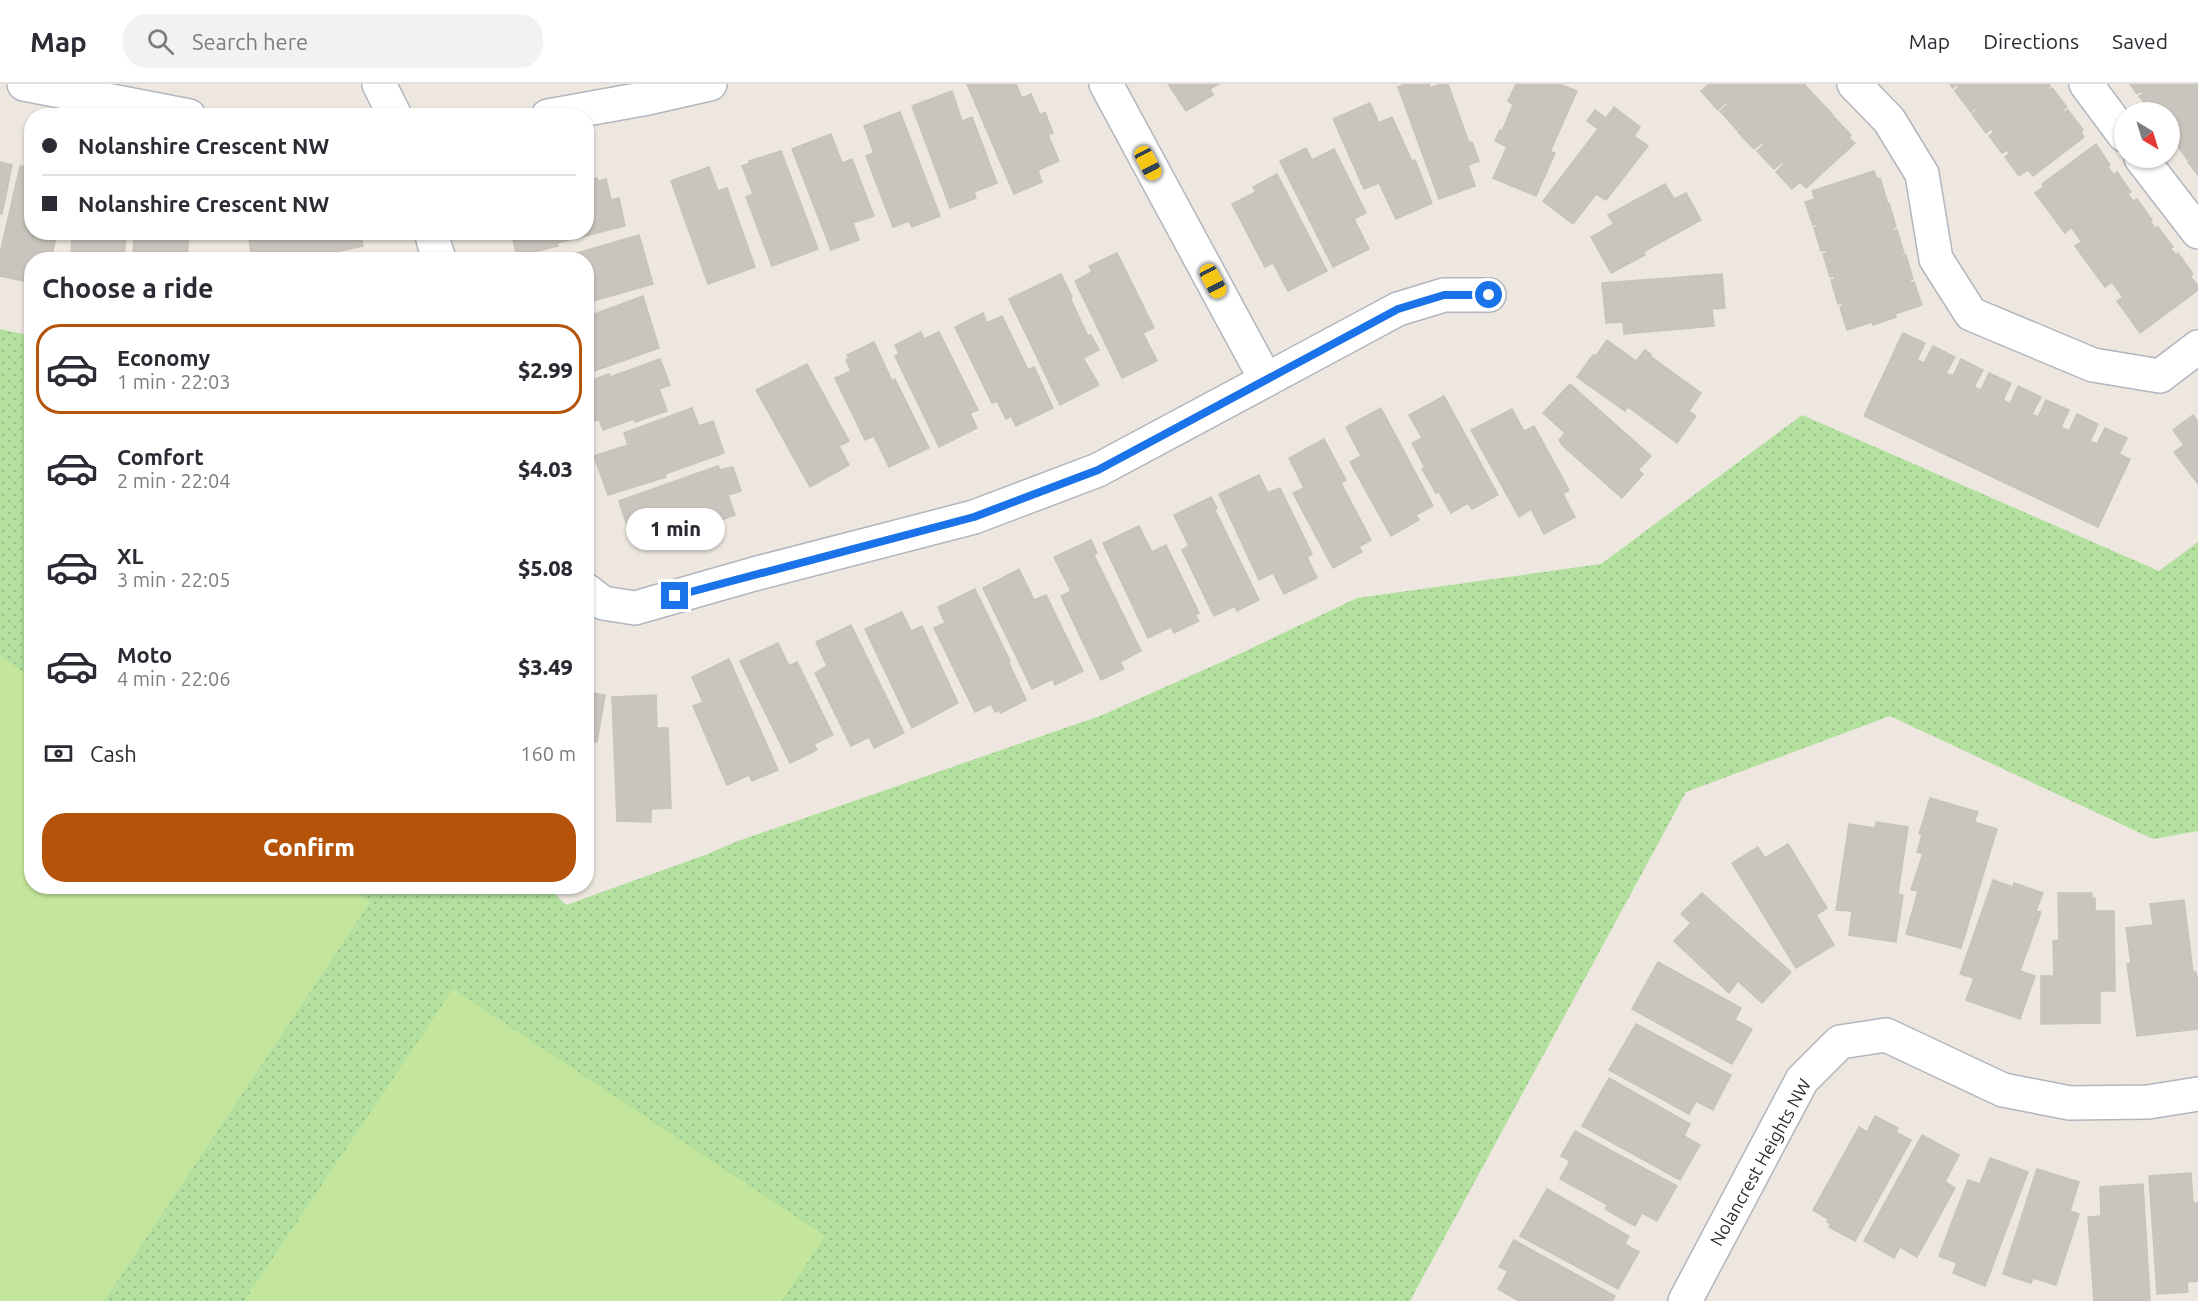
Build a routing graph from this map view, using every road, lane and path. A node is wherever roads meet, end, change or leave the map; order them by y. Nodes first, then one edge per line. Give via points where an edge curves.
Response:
1 (24, 84) edge
2 (710, 84) edge
3 (1106, 84) edge
4 (1854, 84) edge
5 (2085, 84) edge
6 (148, 108) edge
7 (592, 108) edge
8 (2114, 122) edge
9 (2149, 168) edge
10 (2198, 232) edge
11 (1489, 295) dead end
12 (2198, 347) edge
13 (1266, 380) junction
14 (594, 596) edge
15 (2198, 1094) edge
16 (1685, 1301) edge

1 - 6 street
2 - 7 street
3 - 13 street
4 - 12 street via 1888,120 1922,174 1936,259 1971,314 2093,365 2160,376
5 - 8 street
9 - 10 street
11 - 13 street via 1444,295 1398,309
13 - 14 street via 1098,470 974,517 635,608 603,603
15 - 16 street, Nolancrest Heights NW via 2148,1102 2070,1103 2003,1090 1886,1035 1840,1042 1802,1080

